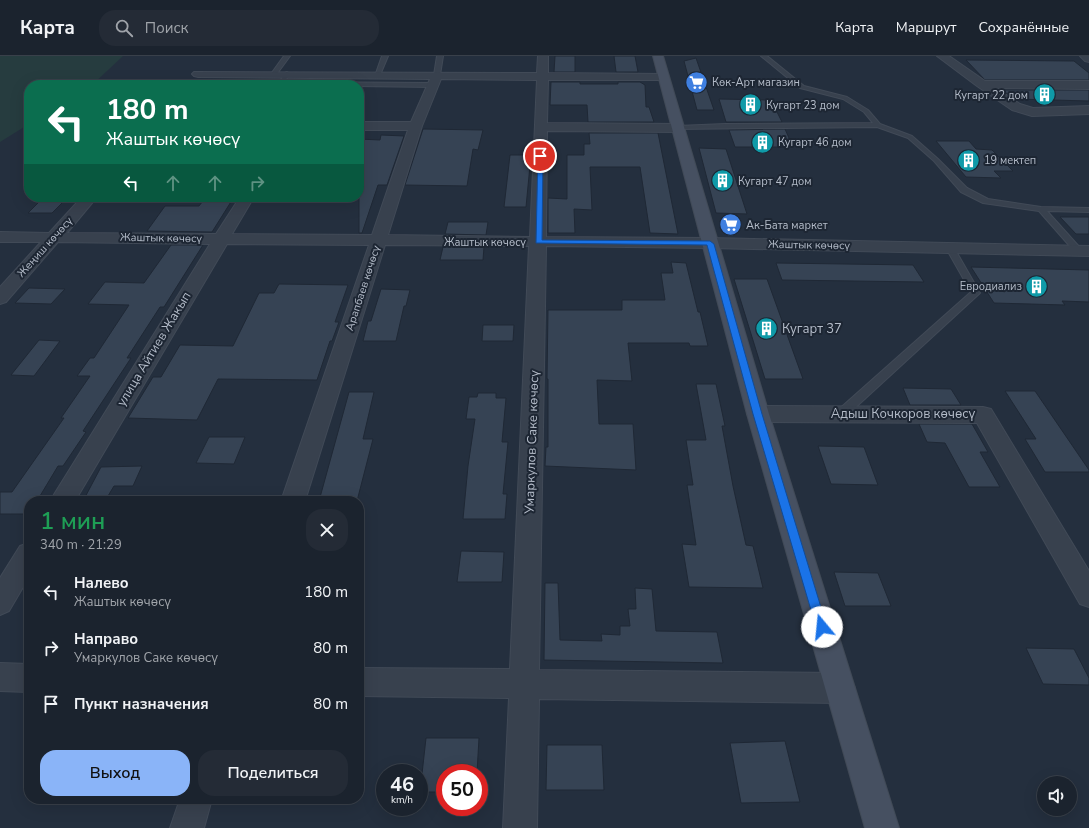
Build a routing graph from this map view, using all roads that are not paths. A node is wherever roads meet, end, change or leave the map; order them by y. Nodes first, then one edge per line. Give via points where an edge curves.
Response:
1 (287, 56) edge
2 (385, 56) edge
3 (440, 56) edge
4 (658, 56) edge
5 (764, 56) edge
6 (942, 56) edge
7 (1085, 56) edge
8 (1089, 59) edge
9 (208, 62) dead end
10 (542, 66) edge
11 (198, 74) junction
12 (274, 74) junction
13 (287, 74) junction
14 (377, 75) junction
15 (663, 77) junction
16 (193, 80) edge
17 (283, 80) edge
18 (411, 80) junction
19 (435, 80) junction
20 (364, 81) edge
21 (981, 84) junction
22 (1089, 85) edge
23 (1089, 110) edge
24 (878, 125) junction
25 (364, 126) edge
26 (416, 126) junction
27 (540, 127) junction
28 (678, 128) junction
29 (85, 202) edge
30 (244, 202) edge
31 (1041, 209) junction
32 (1089, 210) edge
33 (0, 237) edge
34 (53, 237) junction
35 (221, 239) junction
36 (378, 241) junction
37 (538, 242) junction
38 (710, 244) junction
39 (950, 248) junction
40 (1084, 251) edge
41 (0, 298) edge
42 (758, 414) junction
43 (841, 414) junction
44 (65, 496) edge
45 (295, 496) edge
46 (24, 562) edge
47 (1089, 595) edge
48 (0, 602) edge
49 (0, 677) edge
50 (24, 678) edge
51 (364, 682) edge
52 (524, 684) junction
53 (840, 688) junction
54 (194, 804) edge
55 (187, 828) edge
56 (520, 828) edge
57 (882, 828) edge

1 - 12 lane
2 - 14 lane
3 - 19 lane
4 - 15 main road
5 - 24 lane via 802,88 845,98 866,111
6 - 21 street
7 - 8 street
9 - 11 street
10 - 15 street
10 - 19 street
10 - 27 street, Умаркулов Саке көчөсү
11 - 12 street
11 - 16 street
12 - 13 street
13 - 14 street
13 - 17 lane
14 - 18 street
15 - 28 main road
18 - 19 street
18 - 20 lane
19 - 26 street, Арапбаев көчөсү
21 - 22 street
21 - 23 street via 1016,108 1032,112
24 - 28 lane
24 - 31 lane via 910,137 964,190 986,201
25 - 26 street
26 - 36 street, Арапбаев көчөсү
27 - 28 street
27 - 37 street, Умаркулов Саке көчөсү
28 - 38 main road
29 - 34 street, Жеңиш көчөсү
30 - 35 street, улица Айтиев Жакып
31 - 32 lane
31 - 40 lane
33 - 34 street, Жаштык көчөсү
34 - 35 street, Жаштык көчөсү
34 - 41 street, Жеңиш көчөсү
35 - 36 street, Жаштык көчөсү
35 - 44 street, улица Айтиев Жакып
36 - 37 street, Жаштык көчөсү
36 - 45 street, Арапбаев көчөсү
37 - 38 street, Жаштык көчөсү
37 - 52 street, Умаркулов Саке көчөсү
38 - 39 street, Жаштык көчөсү
38 - 42 main road
39 - 40 street, Жаштык көчөсү
39 - 43 lane via 976,293
42 - 43 street, Адыш Кочкоров көчөсү
42 - 53 main road
43 - 47 street, Адыш Кочкоров көчөсү via 983,415
46 - 48 street
49 - 50 street
51 - 52 street
52 - 53 street
52 - 56 street, Умаркулов Саке көчөсү
53 - 57 main road
54 - 55 street

